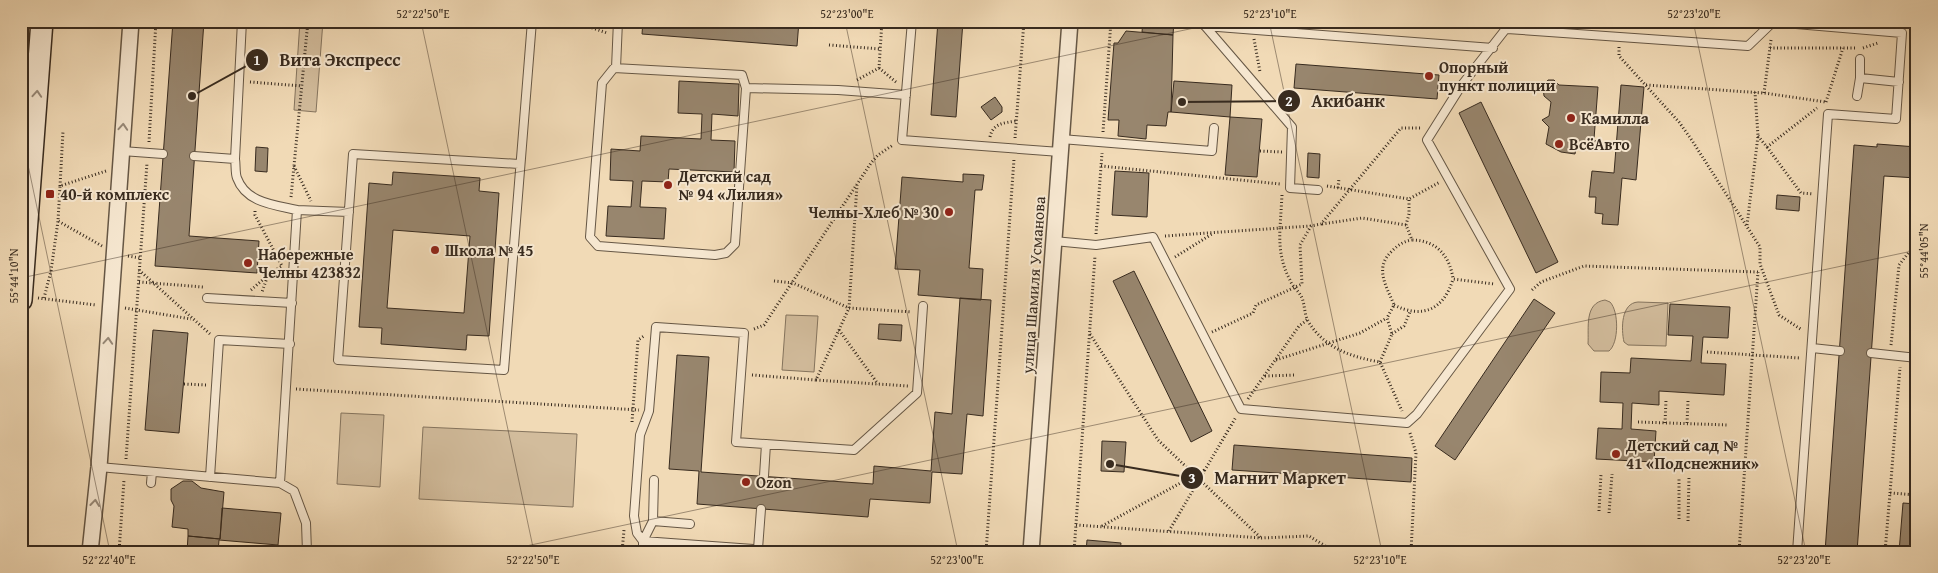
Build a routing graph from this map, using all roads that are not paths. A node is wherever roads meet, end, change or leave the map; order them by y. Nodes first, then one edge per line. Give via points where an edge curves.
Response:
1 (42, 21) edge
2 (131, 21) edge
3 (242, 21) edge
4 (532, 21) edge
5 (618, 21) edge
6 (912, 21) edge
7 (1070, 21) edge
8 (1512, 21) edge
9 (1205, 24) edge
10 (1507, 29) junction
11 (1493, 48) junction
12 (1860, 59) dead end
13 (616, 68) junction
14 (1860, 78) junction
15 (1899, 82) junction
16 (746, 88) junction
17 (906, 93) junction
18 (1858, 96) dead end
19 (1214, 128) dead end
20 (1061, 145) junction
21 (163, 154) dead end
22 (194, 156) dead end
23 (121, 159) junction
24 (236, 159) junction
25 (519, 164) junction
26 (1318, 190) road end
27 (293, 209) junction
28 (349, 212) junction
29 (1054, 240) junction
30 (26, 298) edge
31 (206, 298) road end
32 (292, 304) junction
33 (923, 310) road end
34 (290, 344) junction
35 (1812, 348) junction
36 (1840, 351) dead end
37 (1871, 353) dead end
38 (1917, 358) edge
39 (766, 444) junction
40 (99, 467) junction
41 (152, 472) junction
42 (764, 476) dead end
43 (210, 477) junction
44 (654, 480) dead end
45 (151, 483) dead end
46 (280, 483) junction
47 (761, 509) dead end
48 (653, 521) junction
49 (690, 524) dead end
50 (643, 541) junction
51 (758, 549) junction
52 (90, 552) edge
53 (307, 552) edge
54 (642, 552) edge
55 (794, 552) edge
56 (1031, 552) edge
57 (1797, 552) edge

30 -> 1 main road
23 -> 2 street
3 - 24 lane
4 - 25 lane
5 - 13 lane
6 - 17 lane
7 - 20 street, улица Шамиля Усманова
8 - 10 lane
9 - 11 lane
9 - 26 lane via 1292,127 1290,188
10 - 11 lane
10 - 15 lane via 1748,46 1773,22 1902,33
11 - 29 lane via 1461,86 1427,140 1510,289 1407,423 1241,409 1153,237 1096,245
12 - 14 lane
13 - 16 lane via 742,75
13 - 16 lane via 602,83 590,237 598,246 715,255 726,253 734,244
14 - 15 lane
14 - 18 lane
15 - 35 lane via 1896,119 1828,114
16 - 17 lane
17 - 20 lane via 902,140 1014,147
19 - 20 lane via 1212,151 1103,142
20 - 29 street, улица Шамиля Усманова
21 - 23 lane via 148,153
22 - 24 lane
40 -> 23 street
24 - 27 lane via 236,178 246,192 264,204
25 - 28 lane via 353,154
25 - 28 lane via 504,370 338,360
27 - 28 lane
27 - 32 lane
29 - 56 street, улица Шамиля Усманова
31 - 32 lane
32 - 34 lane
33 - 39 lane via 917,393 854,450
34 - 43 lane via 219,340
34 - 46 lane
35 - 36 lane
35 - 57 lane
37 - 38 lane
39 - 42 lane
39 - 50 lane via 736,442 744,333 656,327 649,411 640,434 634,516 637,533
40 - 41 lane
52 -> 40 street
41 - 43 lane
41 - 45 lane
43 - 46 lane
44 - 48 lane
46 - 53 lane via 294,491 306,523
47 - 51 lane
48 - 49 lane
48 - 50 lane
50 - 51 lane
50 - 54 lane
51 - 55 lane

